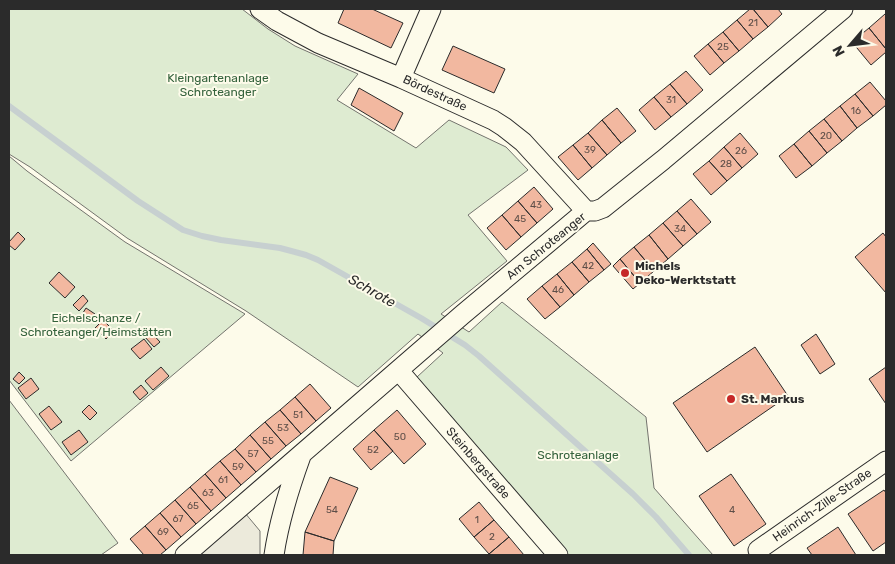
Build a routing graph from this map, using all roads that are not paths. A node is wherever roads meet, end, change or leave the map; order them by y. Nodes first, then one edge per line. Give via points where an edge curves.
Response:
1 (260, 9) edge
2 (431, 9) edge
3 (843, 9) edge
4 (402, 78) junction
5 (586, 211) junction
6 (399, 371) junction
7 (302, 455) junction
8 (886, 461) edge
9 (758, 550) dead end
10 (185, 555) edge
11 (274, 555) edge
12 (558, 555) edge

1 - 4 street, Bördestraße via 318,43
2 - 4 street
3 - 5 street, Am Schroteanger via 610,202 599,210
4 - 5 street, Bördestraße via 504,126 523,142
5 - 6 street, Am Schroteanger
6 - 7 street, Am Schroteanger
6 - 12 street, Steinbergstraße
7 - 10 street, Am Schroteanger
7 - 11 street, Am Schroteanger via 290,485
8 - 9 street, Heinrich-Zille-Straße

